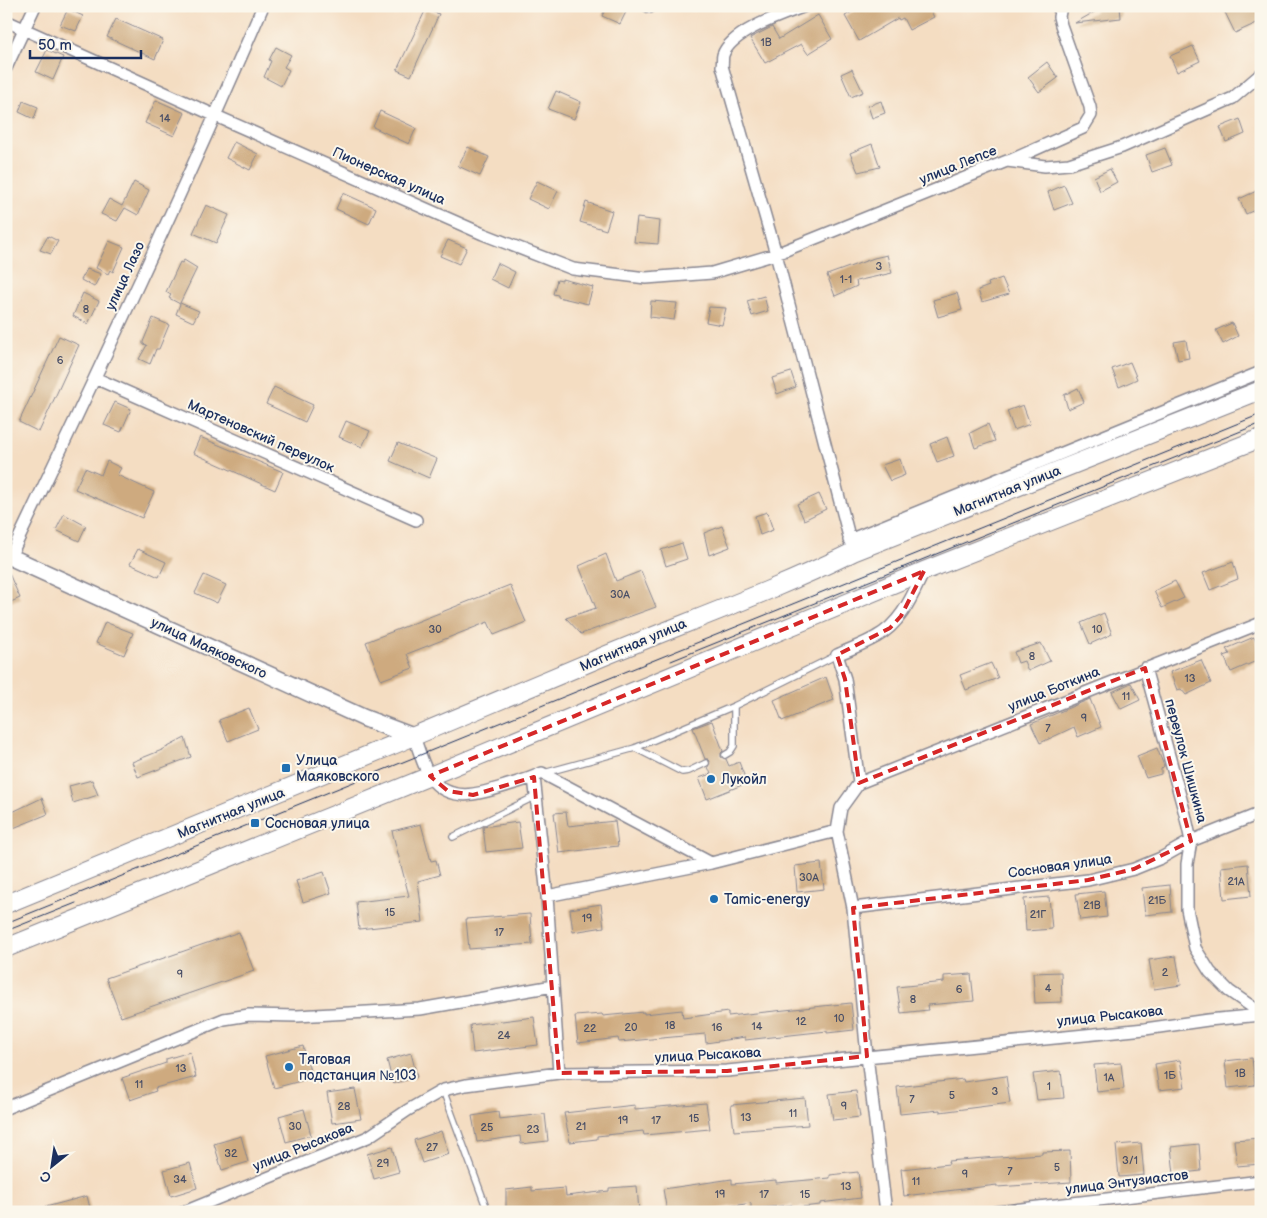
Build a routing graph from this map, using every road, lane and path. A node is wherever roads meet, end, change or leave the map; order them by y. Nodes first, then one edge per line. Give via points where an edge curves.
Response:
1 (35, 6) edge
2 (263, 6) edge
3 (805, 6) edge
4 (1061, 6) edge
5 (6, 21) edge
6 (24, 29) junction
7 (6, 68) edge
8 (1261, 74) edge
9 (216, 116) junction
10 (1007, 162) junction
11 (776, 254) junction
12 (1261, 372) edge
13 (95, 378) junction
14 (1261, 390) edge
15 (1261, 438) edge
16 (416, 520) dead end
17 (851, 546) junction
18 (7, 557) edge
19 (924, 571) junction
20 (1261, 623) edge
21 (837, 654) junction
22 (1145, 668) junction
23 (734, 706) junction
24 (414, 737) junction
25 (635, 748) junction
26 (725, 755) dead end
27 (706, 763) dead end
28 (538, 775) junction
29 (430, 776) junction
30 (858, 783) junction
31 (536, 796) junction
32 (1261, 813) edge
33 (837, 831) junction
34 (453, 837) dead end
35 (1191, 841) junction
36 (711, 864) junction
37 (547, 896) junction
38 (6, 904) edge
39 (853, 908) junction
40 (6, 948) edge
41 (553, 986) junction
42 (1261, 1014) edge
43 (867, 1056) junction
44 (559, 1073) junction
45 (443, 1090) junction
46 (6, 1108) edge
47 (1261, 1181) edge
48 (184, 1212) edge
49 (488, 1212) edge
50 (886, 1212) edge
51 (996, 1212) edge

1 - 6 street
2 - 9 street, улица Лазо
3 - 11 street via 734,39 723,55 725,79
4 - 10 street via 1061,26 1091,115 1083,128
5 - 6 street, Пионерская улица
6 - 7 street
6 - 9 street, Пионерская улица
8 - 10 street, улица Лепсе via 1233,98 1122,146 1069,164 1045,166
9 - 11 street, Пионерская улица via 483,234 573,269 646,278 712,273
9 - 13 street, улица Лазо
10 - 11 street, улица Лепсе
11 - 17 street
12 - 17 street
13 - 16 street, Мартеновский переулок
13 - 18 street, улица Лазо
14 - 17 main road, Магнитная улица
15 - 19 main road
17 - 24 main road, Магнитная улица via 817,570
18 - 24 main road, улица Маяковского via 364,718
19 - 21 street via 901,616 890,628
19 - 29 main road
20 - 22 street, улица Боткина
21 - 23 lane
21 - 30 street via 846,679
22 - 30 street, улица Боткина
22 - 35 street, переулок Шишкина
23 - 25 lane
23 - 26 lane via 734,746
24 - 29 street
24 - 38 main road, Магнитная улица
25 - 27 lane via 682,772
25 - 28 lane
28 - 29 street via 473,795 448,791
28 - 31 street
28 - 36 street
29 - 40 main road
30 - 33 street via 841,808
31 - 34 lane
31 - 37 street
32 - 35 street, Сосновая улица
33 - 36 street
33 - 39 street
35 - 39 street, Сосновая улица via 1134,869 1088,880
35 - 42 street, переулок Шишкина via 1187,864 1187,909 1195,948 1210,972 1229,991
36 - 37 street
37 - 41 street
39 - 43 street
41 - 44 street
41 - 46 street via 420,1009 297,1016 249,1015 224,1019
42 - 43 street, улица Рысакова via 1145,1029
43 - 44 street, улица Рысакова via 727,1071
43 - 50 street
44 - 45 street, улица Рысакова
45 - 48 street, улица Рысакова via 368,1137
45 - 49 lane
47 - 51 street, улица Энтузиастов

